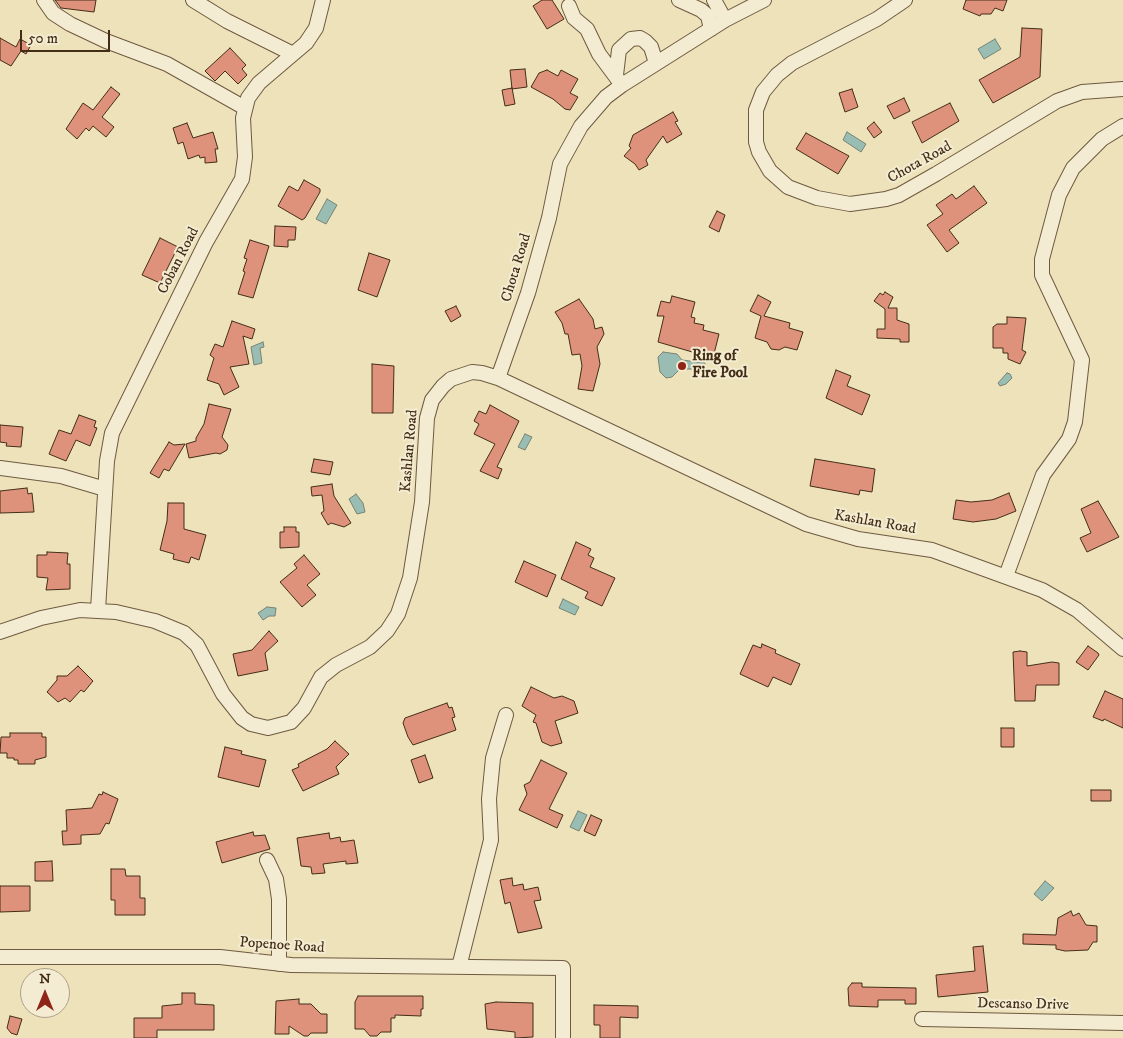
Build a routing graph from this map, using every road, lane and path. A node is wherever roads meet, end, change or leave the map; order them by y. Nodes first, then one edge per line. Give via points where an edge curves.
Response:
1 (44, 0) edge
2 (193, 0) edge
3 (323, 0) edge
4 (679, 0) edge
5 (714, 0) edge
6 (764, 0) edge
7 (905, 0) edge
8 (570, 6) dead end
9 (725, 20) junction
10 (711, 29) junction
11 (293, 54) junction
12 (656, 63) junction
13 (619, 80) junction
14 (1123, 89) edge
15 (245, 108) junction
16 (1123, 126) edge
17 (498, 378) junction
18 (0, 468) edge
19 (105, 489) junction
20 (1006, 576) junction
21 (98, 610) junction
22 (0, 632) edge
23 (1123, 649) edge
24 (506, 715) dead end
25 (267, 860) dead end
26 (0, 957) edge
27 (279, 964) junction
28 (459, 967) junction
29 (922, 1019) dead end
30 (1123, 1023) edge
31 (563, 1038) edge

1 - 15 street via 53,13 70,24 167,64
2 - 11 street
3 - 11 street, Coban Road via 316,28
4 - 10 street via 708,16
5 - 9 street
6 - 9 street, Chota Road
7 - 14 street, Chota Road via 792,63 763,92 756,110 756,142 770,171 788,187 817,198 850,204 886,199 936,174 1057,100 1082,92
8 - 13 street via 574,18 587,29 604,62
9 - 10 street, Chota Road
10 - 12 street, Chota Road
11 - 15 street, Coban Road via 259,83
12 - 13 street, Chota Road
12 - 13 street via 651,47 645,41 630,39 619,50
13 - 17 street, Chota Road via 581,126 560,164 528,293
15 - 19 street, Coban Road via 242,180 206,242 119,417 109,447
16 - 20 street via 1102,139 1073,168 1059,195 1042,259 1042,275 1081,354 1075,422 1069,439 1043,475
17 - 20 street, Kashlan Road via 806,524 858,539 932,550
17 - 21 street, Kashlan Road via 482,373 459,375 443,386 432,400 422,502 410,578 400,609 387,631 370,647 328,670 291,722 268,728 242,718 223,694 197,645 184,633 155,621
18 - 19 street via 61,476
19 - 21 street, Coban Road
20 - 23 street, Kashlan Road via 1070,605
21 - 22 street, Kashlan Road via 50,616
24 - 28 street via 493,758 489,807 492,840
25 - 27 street via 276,879 279,899
26 - 27 street, Popenoe Road via 220,957
27 - 28 street, Popenoe Road
28 - 31 street, Popenoe Road via 563,968
29 - 30 street, Descanso Drive

